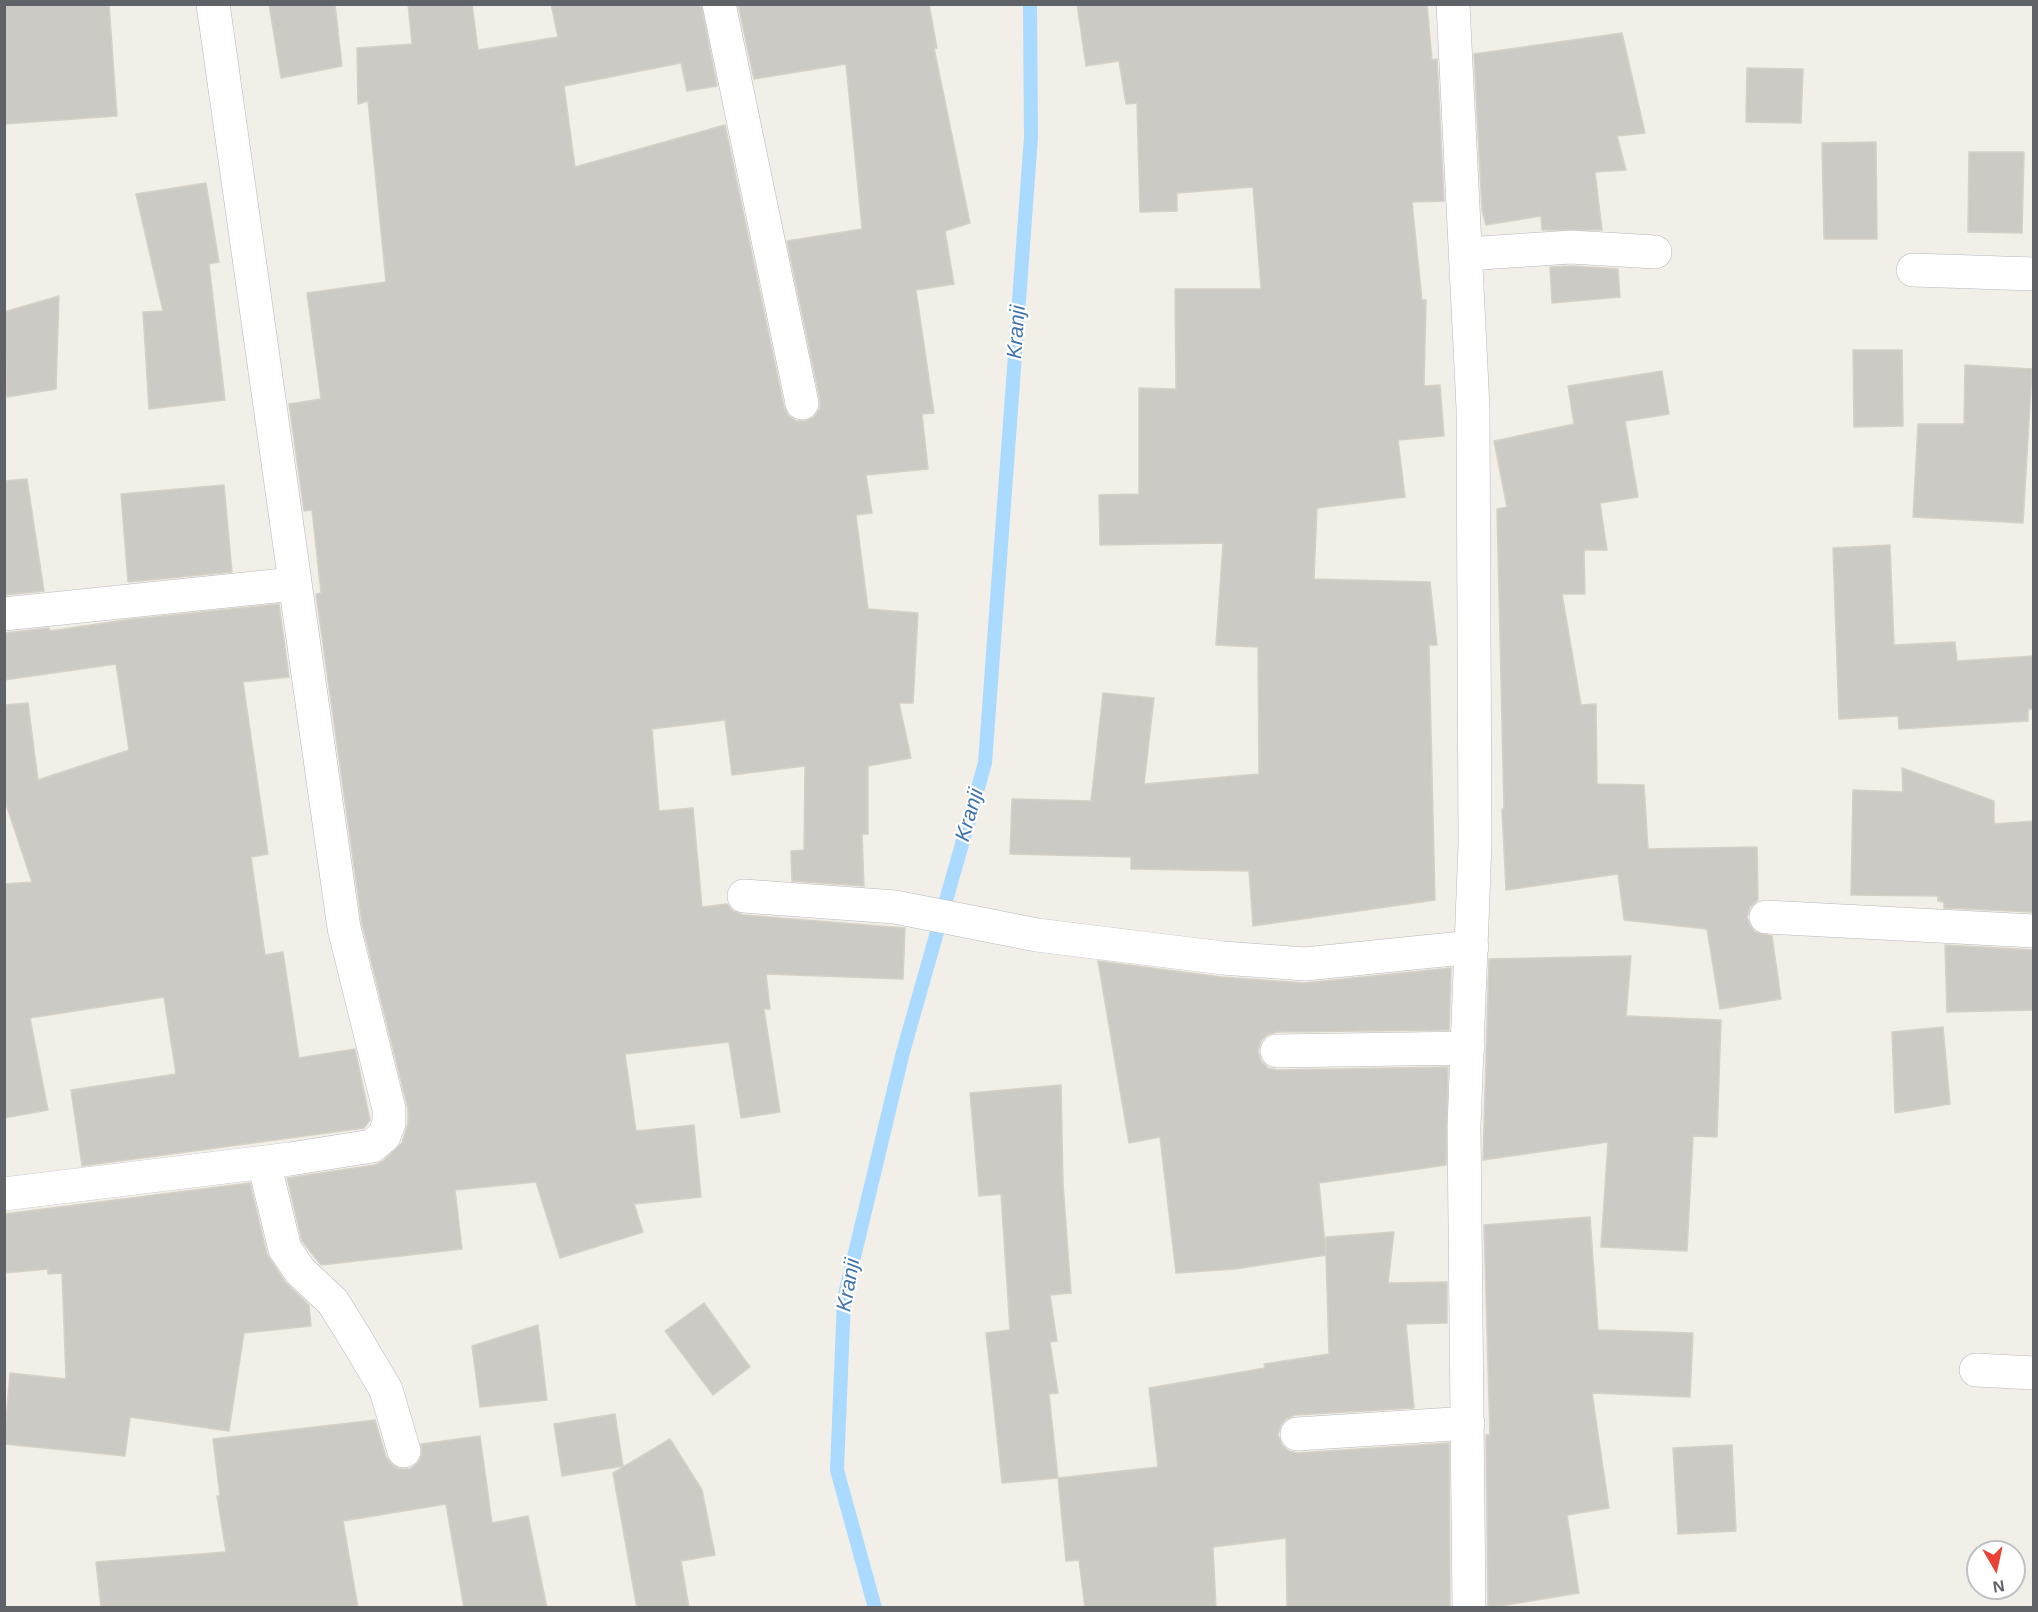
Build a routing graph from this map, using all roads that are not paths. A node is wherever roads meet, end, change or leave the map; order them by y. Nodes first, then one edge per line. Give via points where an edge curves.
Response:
1 (213, 4) edge
2 (719, 4) edge
3 (1453, 4) edge
4 (1655, 252) dead end
5 (1466, 254) junction
6 (1913, 270) dead end
7 (2034, 274) edge
8 (802, 403) dead end
9 (294, 584) junction
10 (4, 614) edge
11 (744, 896) dead end
12 (1766, 917) dead end
13 (2034, 931) edge
14 (1472, 947) junction
15 (1468, 1048) junction
16 (1276, 1051) dead end
17 (264, 1162) junction
18 (4, 1194) edge
19 (1976, 1370) dead end
20 (2034, 1373) edge
21 (1468, 1423) junction
22 (1297, 1434) dead end
23 (404, 1450) dead end
24 (1469, 1608) edge

1 - 9 street
2 - 8 street
3 - 5 street
4 - 5 street via 1571,247
5 - 14 street via 1473,408
6 - 7 street
9 - 10 street
9 - 17 street via 344,928 389,1123 384,1136 372,1146
11 - 14 street via 895,907 1037,935 1305,964
12 - 13 street
14 - 15 street
15 - 16 street
15 - 21 street via 1464,1126
17 - 18 street
17 - 23 street via 285,1249 300,1271 333,1302 370,1362 386,1390
19 - 20 street
21 - 22 street
21 - 24 street

